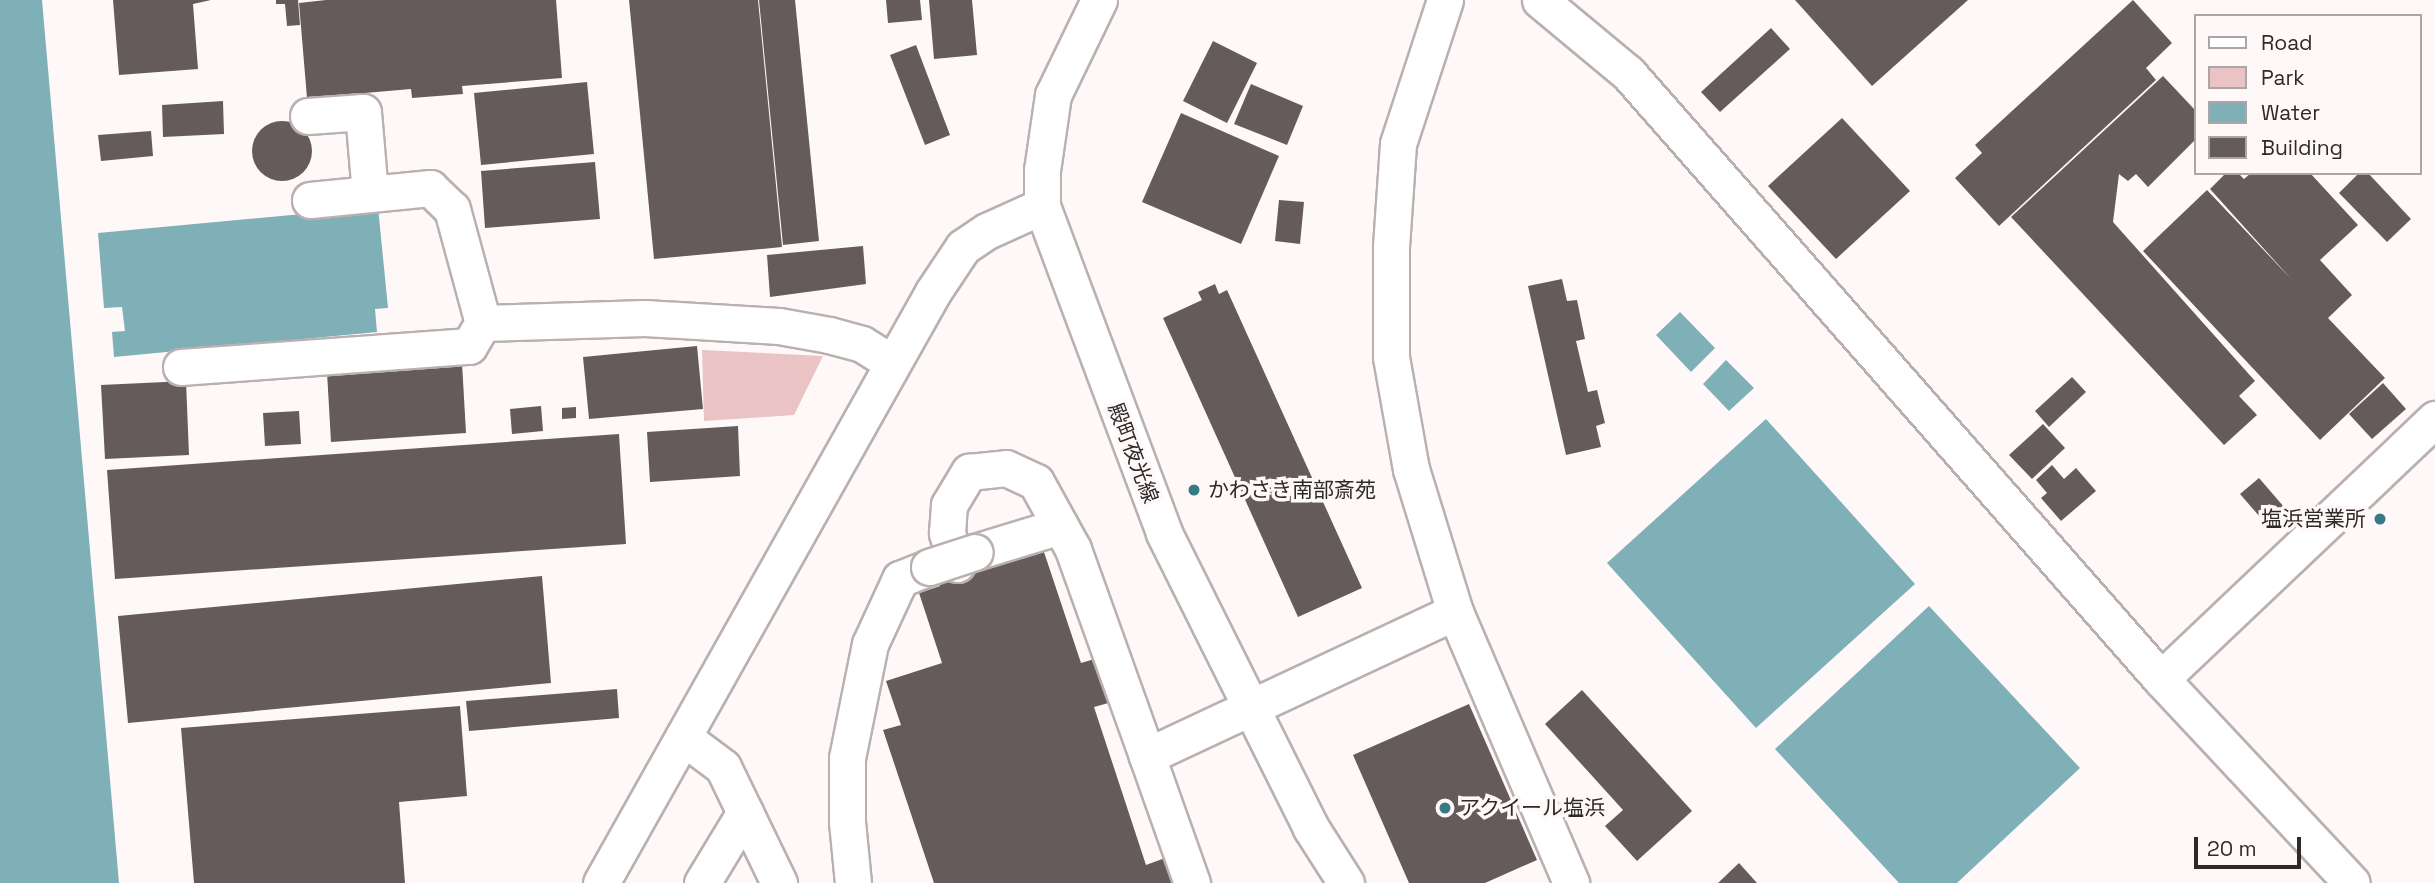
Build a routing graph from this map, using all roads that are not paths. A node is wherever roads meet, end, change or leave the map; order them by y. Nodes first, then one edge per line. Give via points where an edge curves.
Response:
1 (1100, 0) edge
2 (1445, 0) edge
3 (1540, 0) edge
4 (308, 116) dead end
5 (370, 194) junction
6 (310, 200) dead end
7 (1042, 206) junction
8 (483, 323) junction
9 (893, 363) junction
10 (181, 367) dead end
11 (2435, 419) edge
12 (1060, 526) junction
13 (954, 561) junction
14 (1455, 612) junction
15 (2161, 679) junction
16 (1250, 705) junction
17 (683, 737) junction
18 (1147, 756) junction
19 (745, 812) junction
20 (601, 883) edge
21 (702, 883) edge
22 (779, 883) edge
23 (853, 883) edge
24 (1192, 883) edge
25 (1346, 883) edge
26 (1571, 883) edge
27 (2352, 883) edge

1 - 7 street, 殿町夜光線 via 1053,95 1042,170
2 - 14 street via 1398,144 1391,247 1391,357 1411,470
3 - 15 street via 1628,73
4 - 5 street via 363,111
5 - 6 street
5 - 8 street via 430,188 452,209
7 - 9 street via 986,231 963,247
7 - 16 street, 殿町夜光線 via 1164,533
8 - 9 street via 645,318 779,326 862,344
8 - 10 street via 469,346
9 - 17 street
11 - 15 street
12 - 13 street
12 - 13 street via 1036,482 1006,468 969,472 949,505 947,533
12 - 18 street via 1073,549
13 - 23 street via 900,579 870,644 847,758
14 - 16 street
14 - 26 street
15 - 27 street
16 - 18 street
16 - 25 street, 殿町夜光線 via 1311,828
17 - 19 street via 723,767
17 - 20 street
18 - 24 street
19 - 21 street
19 - 22 street

